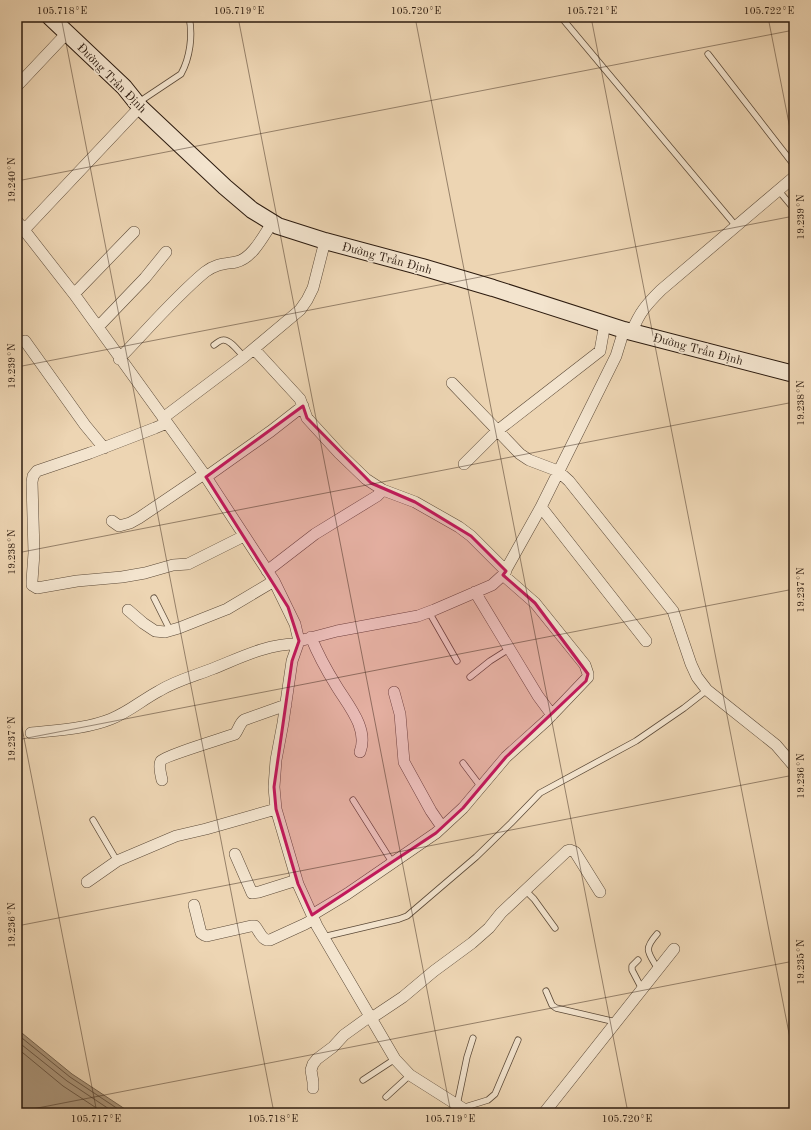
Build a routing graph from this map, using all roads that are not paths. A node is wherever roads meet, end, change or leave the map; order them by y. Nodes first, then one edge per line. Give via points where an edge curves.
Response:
1 (50, 17) edge
2 (189, 17) edge
3 (561, 17) edge
4 (66, 34) junction
5 (708, 54) dead end
6 (17, 86) edge
7 (139, 105) junction
8 (794, 165) edge
9 (794, 177) edge
10 (779, 191) junction
11 (794, 209) edge
12 (17, 221) edge
13 (272, 223) junction
14 (737, 227) junction
15 (24, 230) junction
16 (134, 232) dead end
17 (325, 241) junction
18 (166, 252) dead end
19 (74, 294) junction
20 (605, 323) junction
21 (98, 327) junction
22 (628, 330) junction
23 (25, 341) dead end
24 (214, 345) dead end
25 (254, 349) junction
26 (244, 358) junction
27 (120, 359) junction
28 (794, 374) edge
29 (452, 383) dead end
30 (303, 406) junction
31 (165, 420) junction
32 (497, 431) junction
33 (104, 448) junction
34 (464, 464) dead end
35 (558, 471) junction
36 (205, 475) junction
37 (383, 490) junction
38 (541, 507) junction
39 (112, 521) dead end
40 (244, 536) junction
41 (267, 571) junction
42 (504, 573) junction
43 (274, 581) junction
44 (475, 592) junction
45 (154, 598) dead end
46 (128, 610) dead end
47 (429, 612) junction
48 (170, 630) junction
49 (311, 637) junction
50 (646, 641) dead end
51 (298, 642) junction
52 (509, 649) junction
53 (457, 661) dead end
54 (470, 677) dead end
55 (707, 690) junction
56 (394, 692) dead end
57 (286, 705) junction
58 (552, 715) junction
59 (30, 733) dead end
60 (360, 752) dead end
61 (463, 763) dead end
62 (794, 766) edge
63 (162, 780) dead end
64 (481, 788) junction
65 (353, 800) dead end
66 (276, 809) junction
67 (93, 820) dead end
68 (442, 827) junction
69 (235, 854) dead end
70 (117, 860) junction
71 (392, 862) junction
72 (297, 880) junction
73 (86, 882) dead end
74 (526, 890) junction
75 (600, 892) dead end
76 (194, 905) dead end
77 (313, 917) junction
78 (555, 928) dead end
79 (657, 934) dead end
80 (323, 937) junction
81 (674, 949) dead end
82 (638, 960) dead end
83 (658, 969) junction
84 (643, 989) junction
85 (546, 991) dead end
86 (370, 1018) junction
87 (616, 1022) junction
88 (473, 1038) dead end
89 (518, 1040) dead end
90 (395, 1059) junction
91 (410, 1075) junction
92 (363, 1080) dead end
93 (313, 1088) dead end
94 (386, 1097) dead end
95 (460, 1110) edge
96 (544, 1113) edge

1 - 4 main road, Đường Trần Định
2 - 7 lane via 190,43 184,69
3 - 14 lane
4 - 6 street
4 - 7 main road, Đường Trần Định via 113,76
5 - 8 lane
7 - 13 main road, Đường Trần Định via 241,201
7 - 15 street
9 - 10 street
10 - 11 lane
10 - 14 street
12 - 15 street
13 - 17 main road, Đường Trần Định
13 - 27 street via 250,254 238,262 218,264 204,273
14 - 22 street via 661,290 646,305
15 - 19 street
16 - 19 street
17 - 20 main road, Đường Trần Định via 422,267
17 - 25 street via 313,288 307,300 300,310
18 - 21 street
19 - 21 street
20 - 22 main road, Đường Trần Định
20 - 32 street via 600,351
21 - 27 street
22 - 28 main road, Đường Trần Định
22 - 35 street
23 - 33 street
24 - 26 lane via 225,339
25 - 26 street
25 - 30 street via 300,399
26 - 31 street
27 - 31 street
29 - 32 street
30 - 36 street via 265,436
30 - 37 street via 307,418 339,453 371,483
31 - 33 street via 155,428
31 - 36 street
32 - 34 street
32 - 35 street via 529,460
33 - 40 street via 34,474 34,587 122,577 188,564
35 - 38 street
35 - 55 street via 569,481 673,611 691,664
36 - 39 street via 134,520 119,526
36 - 40 street
37 - 41 street via 315,534
37 - 42 street via 415,502 459,527 471,536
38 - 42 street
38 - 50 street
40 - 41 street
41 - 43 street
42 - 44 street via 492,585
42 - 58 street via 535,603 587,670 586,681
43 - 48 street via 227,609
43 - 51 street via 296,624
44 - 47 street
44 - 52 street
45 - 48 lane
46 - 48 street via 155,631
47 - 49 street
47 - 53 lane
49 - 51 street
49 - 60 street via 358,722 363,746
51 - 57 street via 292,662
51 - 59 street via 248,653 169,685 122,714 100,722
52 - 54 lane
52 - 58 street
55 - 62 street via 776,745
55 - 80 lane via 636,741 540,793 476,857 407,916
56 - 68 street via 400,714 404,762
57 - 63 street via 244,720 235,734 164,758 160,765
57 - 66 street via 276,760
58 - 64 street via 506,757
61 - 64 lane
64 - 68 street
65 - 71 lane
66 - 70 street via 176,836
66 - 72 street
67 - 70 lane
68 - 71 street
69 - 72 street via 252,893
70 - 73 street
71 - 77 street
72 - 77 street
74 - 75 street via 570,850 575,852
74 - 78 lane
74 - 86 street via 472,943 403,997
76 - 77 street via 202,932 207,936 255,926 263,939 270,940 305,924
77 - 80 street
79 - 83 lane via 649,943 648,950
80 - 86 street
81 - 83 street
82 - 84 lane via 632,966 632,970
83 - 84 street
84 - 87 street
85 - 87 lane via 556,1008
86 - 90 street
86 - 93 street via 317,1059 311,1070
87 - 96 street
88 - 95 lane via 467,1057
89 - 95 lane via 495,1094 488,1100
90 - 91 street
90 - 92 lane
91 - 94 lane
91 - 95 street

